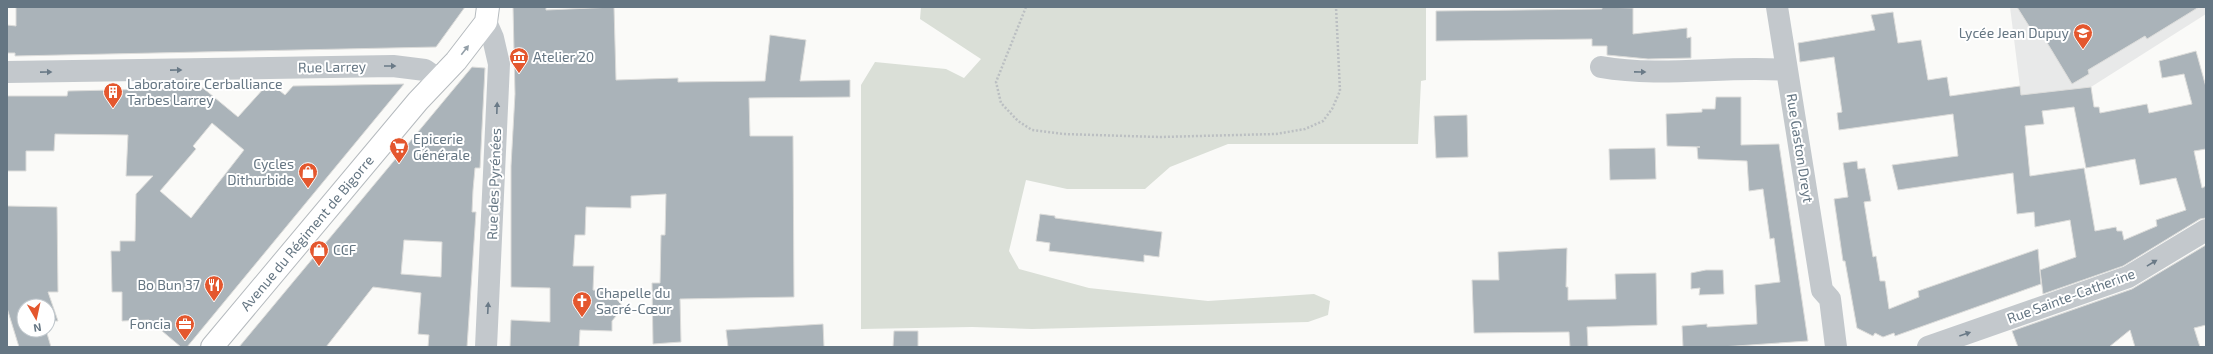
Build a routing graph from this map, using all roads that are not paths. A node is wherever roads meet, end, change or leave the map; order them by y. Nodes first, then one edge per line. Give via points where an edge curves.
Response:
1 (1777, 7) edge
2 (487, 15) edge
3 (1601, 67) dead end
4 (1787, 70) junction
5 (7, 72) edge
6 (438, 79) junction
7 (2206, 230) edge
8 (1822, 290) junction
9 (212, 347) edge
10 (486, 347) edge
11 (1822, 347) edge
12 (1836, 347) edge
13 (1928, 347) edge

1 - 4 street, Rue Gaston Dreyt
6 -> 2 main road, Avenue du Régiment de Bigorre via 456,61
10 -> 2 street, Rue des Pyrénées via 499,64
3 -> 4 street via 1628,72 1679,73 1768,68
4 - 8 street, Rue Gaston Dreyt
5 -> 6 street, Rue Larrey via 393,66 425,70
6 - 9 main road, Avenue du Régiment de Bigorre
13 -> 7 street, Rue Sainte-Catherine via 2128,277
8 - 11 street, Rue Gaston Dreyt via 1817,298 1816,307
8 - 12 street, Rue Gaston Dreyt via 1830,299

